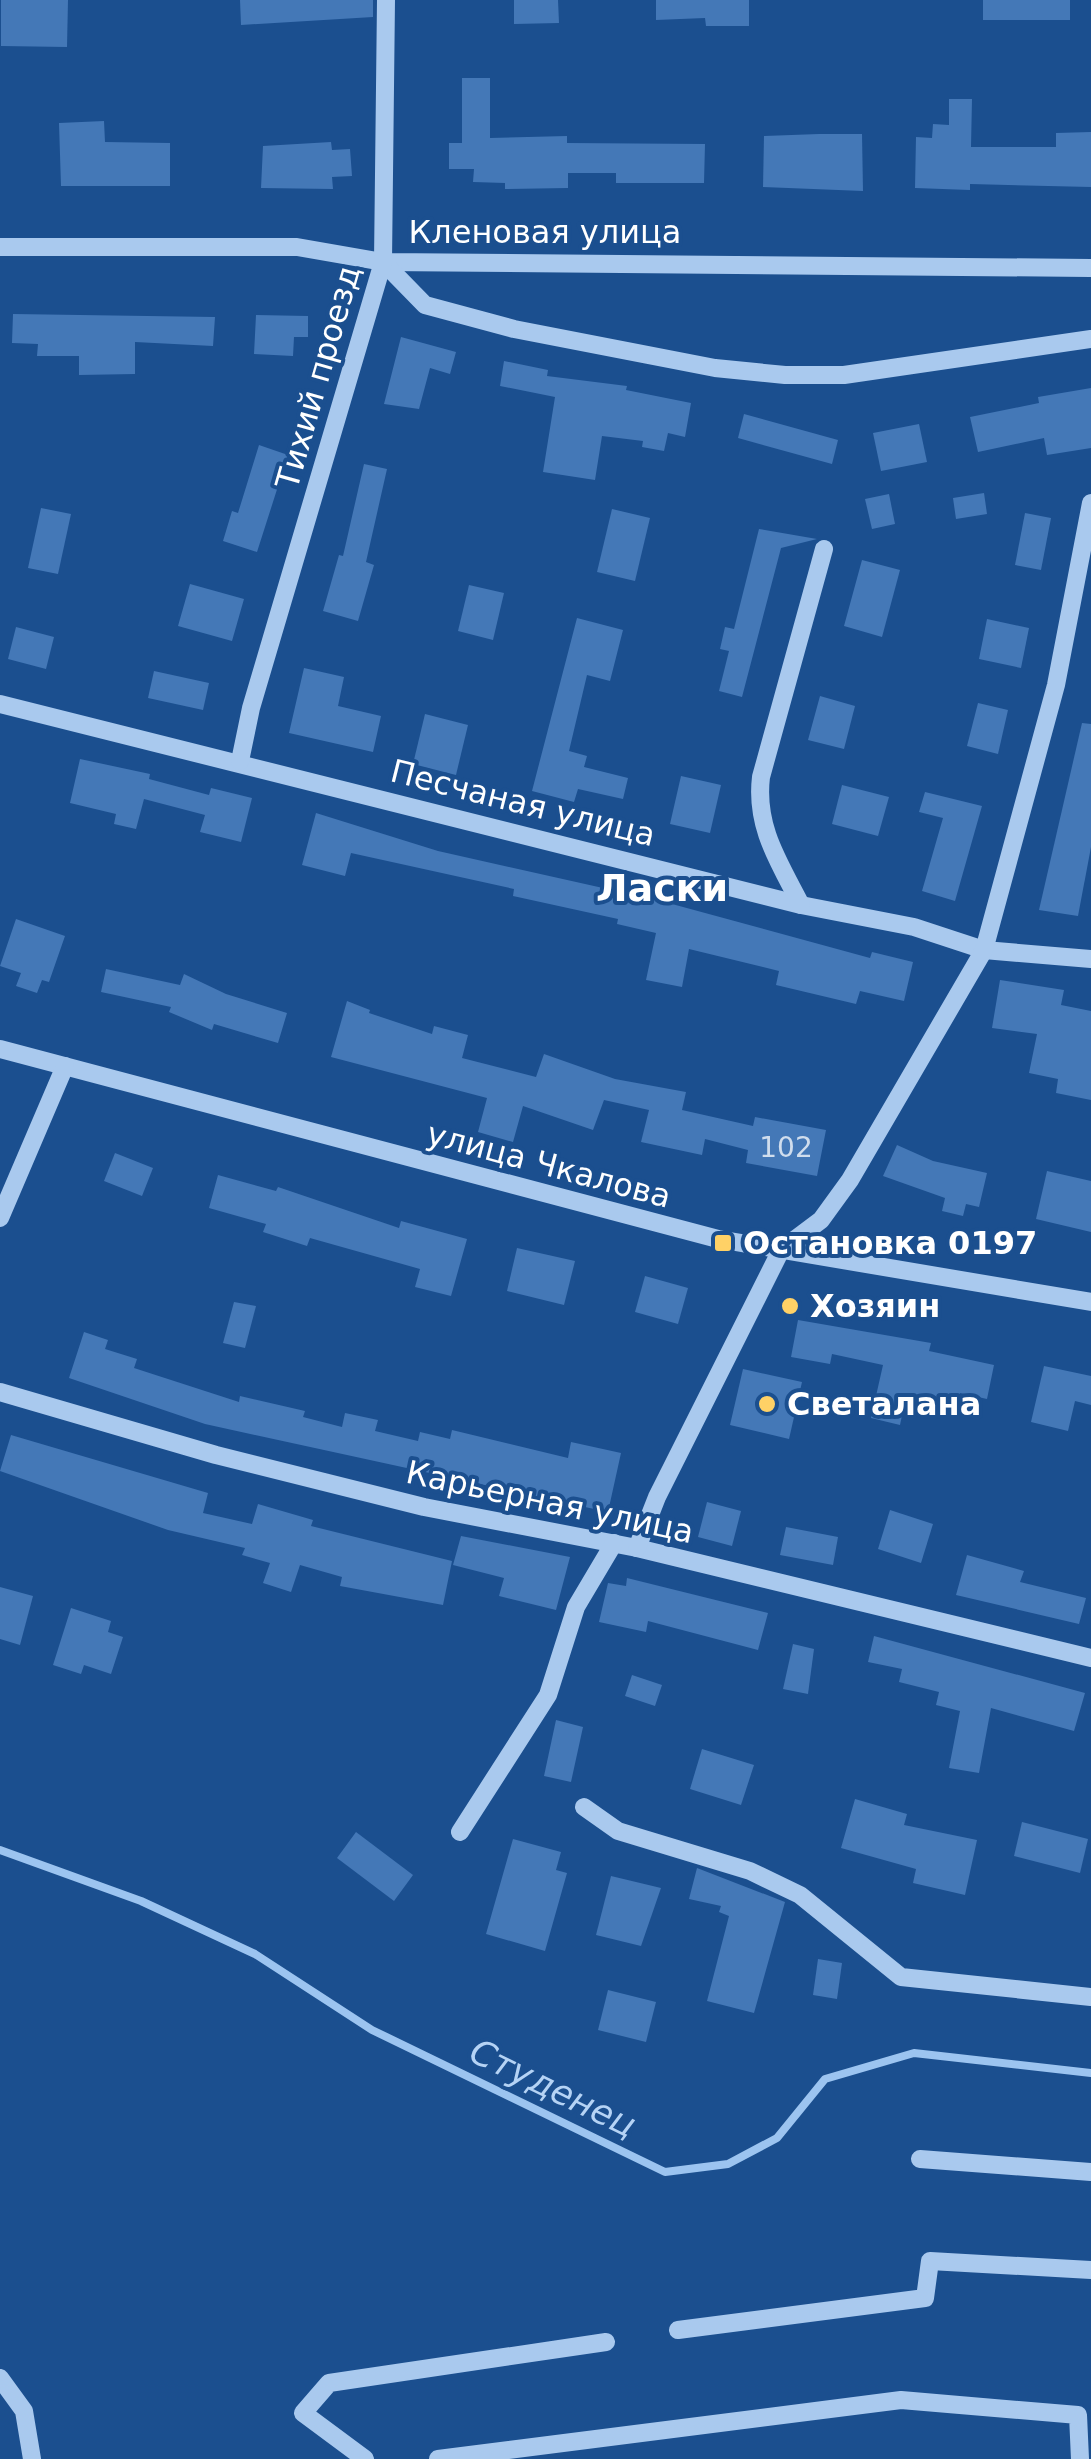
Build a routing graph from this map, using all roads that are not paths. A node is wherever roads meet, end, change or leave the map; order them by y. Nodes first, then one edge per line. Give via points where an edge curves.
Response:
1 (386, 0) edge
2 (0, 247) edge
3 (383, 262) junction
4 (1091, 268) edge
5 (1091, 339) edge
6 (1091, 503) edge
7 (824, 549) dead end
8 (0, 704) edge
9 (240, 761) junction
10 (801, 905) junction
11 (984, 950) junction
12 (1091, 959) edge
13 (0, 1049) edge
14 (64, 1066) junction
15 (0, 1218) edge
16 (781, 1250) junction
17 (1091, 1302) edge
18 (0, 1392) edge
19 (614, 1544) junction
20 (637, 1548) junction
21 (1091, 1658) edge
22 (584, 1807) dead end
23 (460, 1832) dead end
24 (1091, 1998) edge
25 (920, 2160) dead end
26 (1091, 2172) edge
27 (1091, 2270) edge
28 (678, 2330) dead end
29 (606, 2342) dead end
30 (0, 2378) edge
31 (32, 2459) edge
32 (365, 2459) edge
33 (438, 2459) edge
34 (1080, 2459) edge

1 - 3 street, Тихий проезд
2 - 3 street, Кленовая улица via 297,247
3 - 4 street, Кленовая улица
3 - 5 street via 425,305 715,368 844,375
3 - 9 street, Тихий проезд
6 - 11 street via 1056,686
7 - 10 street via 758,803 762,828
8 - 9 street, Песчаная улица
9 - 10 street, Песчаная улица
10 - 11 street, Песчаная улица via 914,927
11 - 12 street, Песчаная улица
11 - 16 street via 850,1180 821,1220
13 - 14 street, улица Чкалова
14 - 15 street
14 - 16 street, улица Чкалова via 642,1221
16 - 17 street, улица Чкалова
16 - 20 street via 656,1497
18 - 19 street, Карьерная улица via 386,1498
19 - 20 street, Карьерная улица
19 - 23 street via 576,1607 548,1695
20 - 21 street, Карьерная улица
22 - 24 street via 618,1830 750,1871 800,1895 901,1978
25 - 26 street
27 - 28 street via 930,2261 925,2298
29 - 32 street via 329,2383 303,2413
30 - 31 street via 24,2411
33 - 34 street via 900,2400 1078,2414

